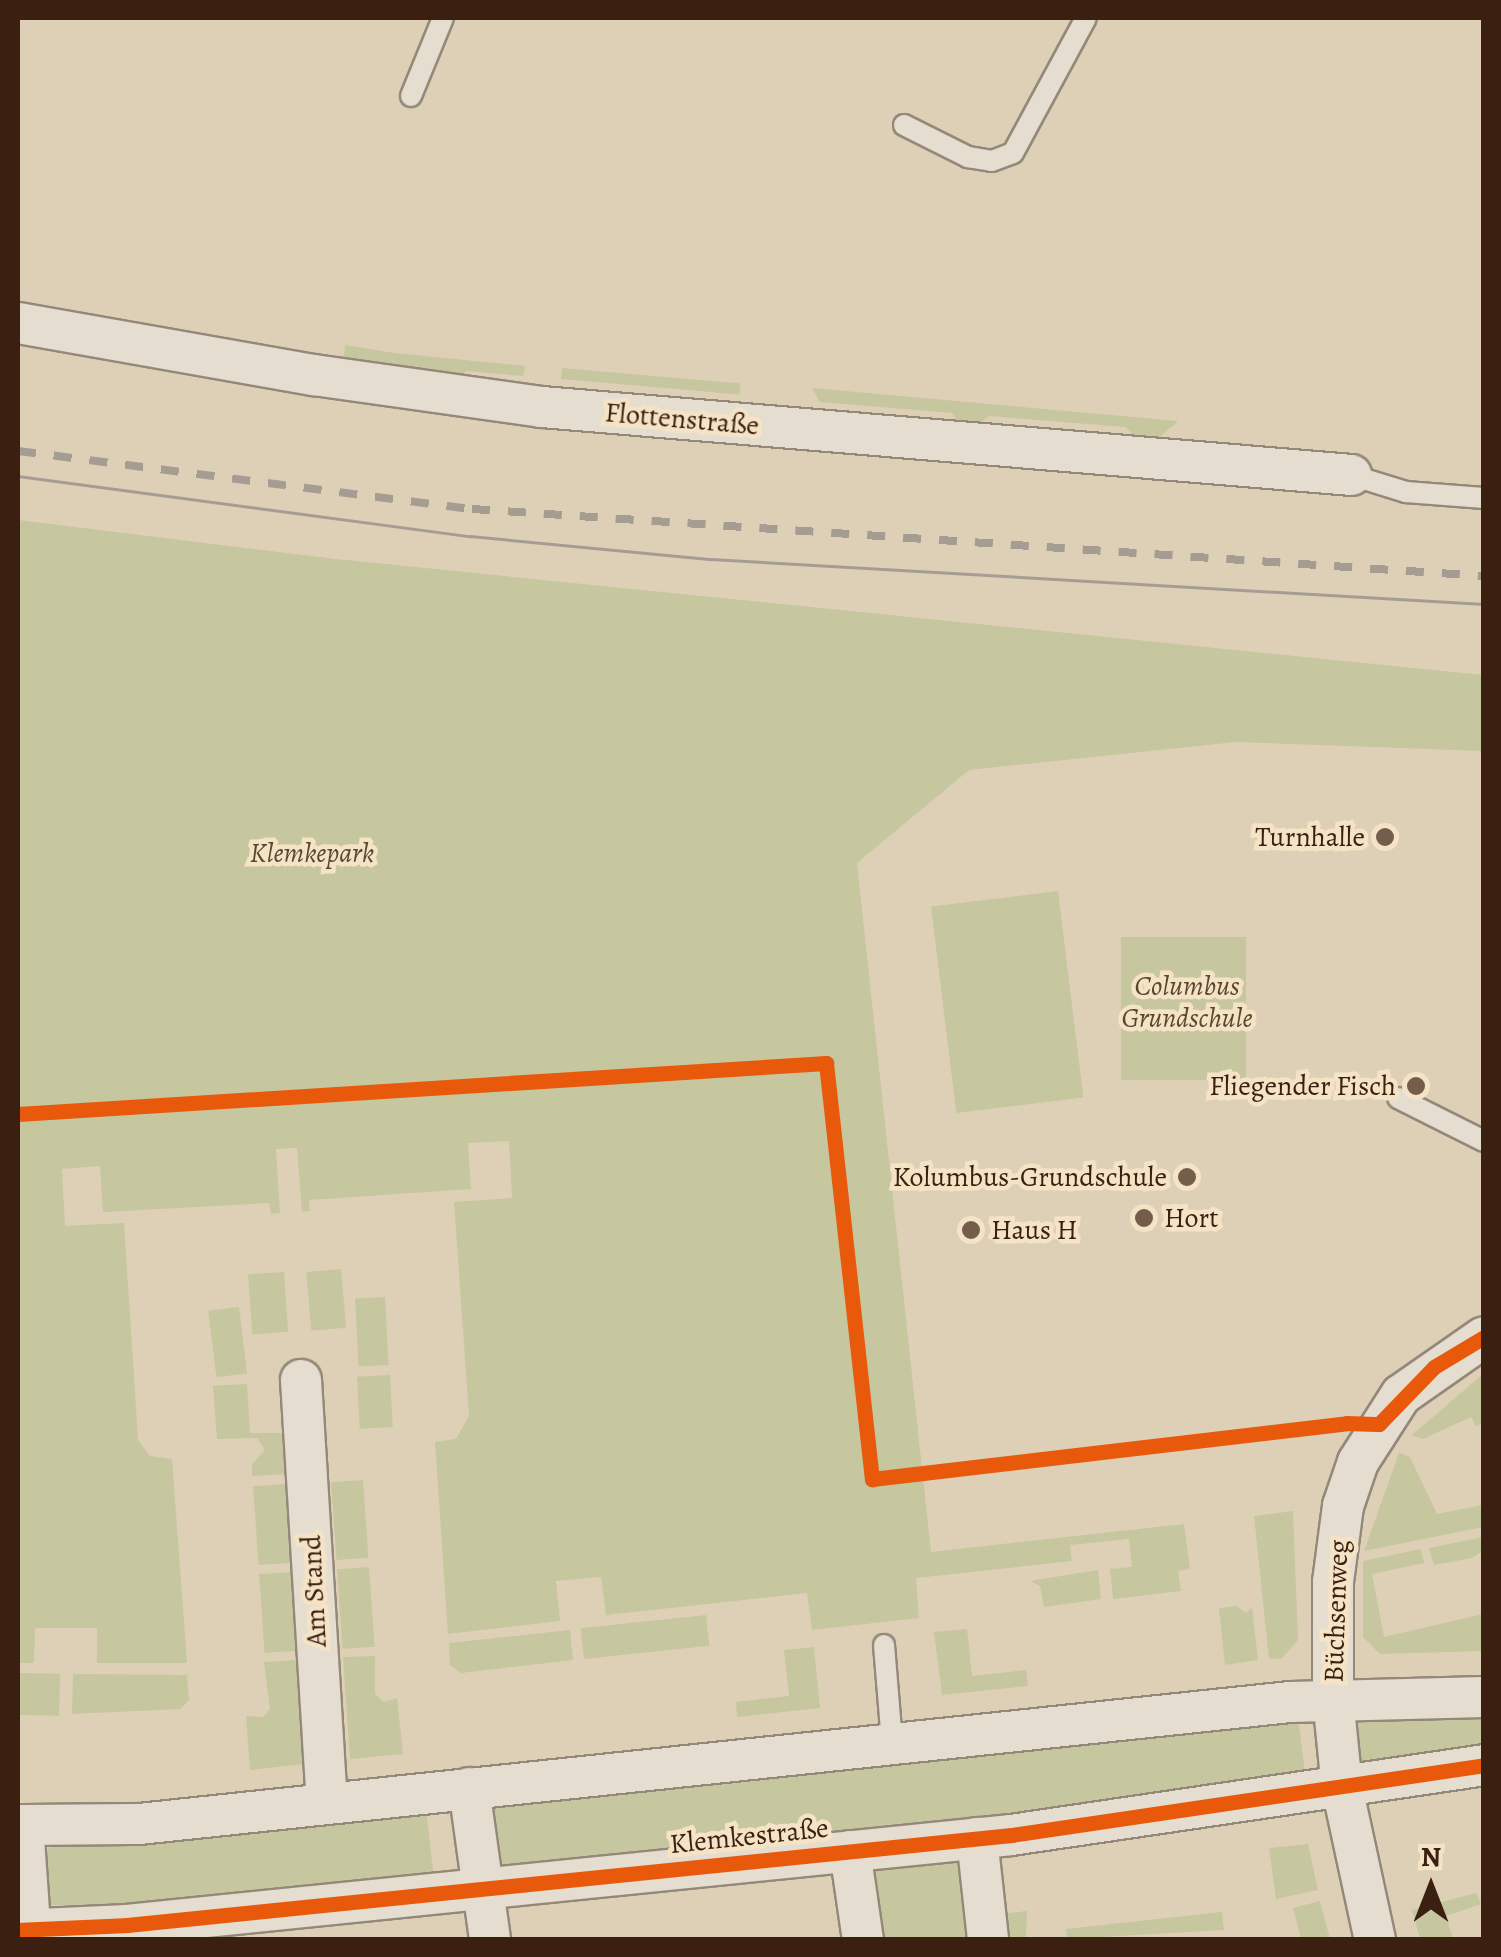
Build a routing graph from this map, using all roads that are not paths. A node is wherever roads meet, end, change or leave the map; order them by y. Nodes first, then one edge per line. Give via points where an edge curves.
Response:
1 (443, 18) edge
2 (1086, 18) edge
3 (411, 96) dead end
4 (904, 125) dead end
5 (18, 323) edge
6 (1351, 475) joint
7 (1484, 498) edge
8 (1398, 1098) dead end
9 (1484, 1141) edge
10 (1484, 1337) edge
11 (301, 1380) dead end
12 (884, 1645) dead end
13 (1484, 1697) edge
14 (1334, 1698) junction
15 (892, 1742) junction
16 (1484, 1765) edge
17 (469, 1788) junction
18 (1342, 1788) junction
19 (327, 1802) junction
20 (20, 1824) edge
21 (978, 1838) junction
22 (850, 1851) junction
23 (484, 1890) junction
24 (27, 1933) edge
25 (490, 1940) edge
26 (863, 1940) edge
27 (988, 1940) edge
28 (1376, 1940) edge

1 - 3 lane
2 - 4 lane via 1013,152 992,161 968,157
5 - 6 street, Flottenstraße via 542,407
6 - 7 lane via 1406,492
8 - 9 lane
10 - 14 street, Büchsenweg via 1401,1396 1358,1462 1336,1544
11 - 19 street, Am Stand
12 - 15 lane
13 - 14 street
14 - 15 street
14 - 18 street, Büchsenweg
15 - 17 street
16 - 18 street, Klemkestraße
17 - 19 street
17 - 23 street
18 - 21 street, Klemkestraße
18 - 28 street, Büchsenweg
19 - 20 street via 139,1824
20 - 24 street
21 - 22 street, Klemkestraße
21 - 27 street
22 - 23 street, Klemkestraße
22 - 26 street
23 - 24 street, Klemkestraße
23 - 25 street

